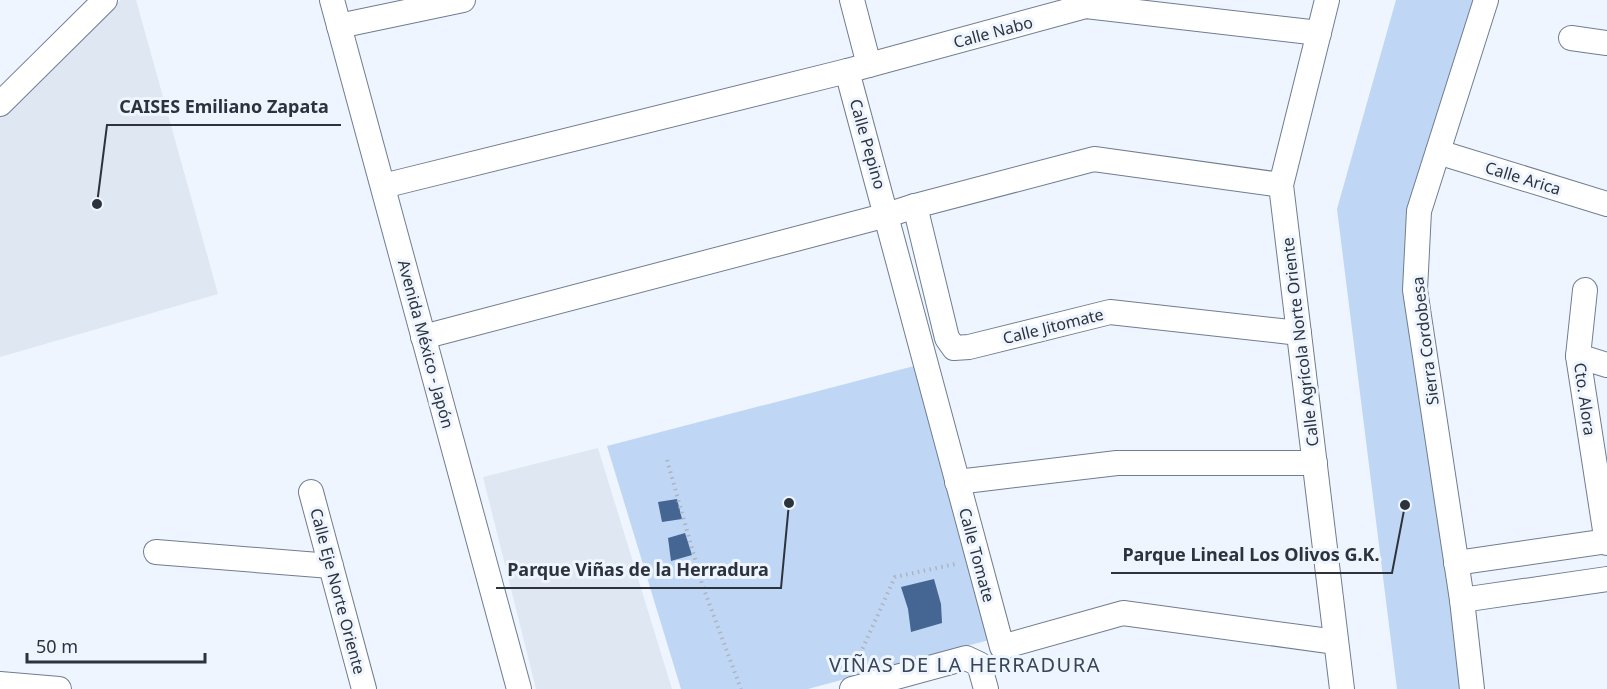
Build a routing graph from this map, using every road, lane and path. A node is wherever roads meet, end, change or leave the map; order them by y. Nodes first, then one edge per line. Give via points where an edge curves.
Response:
1 (105, 0) edge
2 (332, 0) edge
3 (463, 0) edge
4 (852, 0) edge
5 (1327, 0) edge
6 (1486, 0) edge
7 (339, 26) junction
8 (1319, 33) junction
9 (1571, 38) dead end
10 (1607, 43) edge
11 (858, 68) junction
12 (0, 104) edge
13 (1438, 152) junction
14 (1281, 185) junction
15 (382, 186) junction
16 (1607, 204) edge
17 (915, 206) junction
18 (888, 215) junction
19 (1585, 290) dead end
20 (1299, 333) junction
21 (423, 337) junction
22 (1578, 356) junction
23 (1607, 365) edge
24 (667, 460) dead end
25 (1315, 463) junction
26 (957, 482) junction
27 (311, 492) dead end
28 (1607, 542) edge
29 (156, 552) dead end
30 (979, 559) junction
31 (1456, 562) junction
32 (331, 566) junction
33 (1607, 579) edge
34 (1462, 600) junction
35 (1336, 642) junction
36 (853, 678) edge
37 (0, 684) edge
38 (58, 689) edge
39 (364, 689) edge
40 (519, 689) edge
41 (741, 689) edge
42 (986, 689) edge
43 (1342, 689) edge
44 (1473, 689) edge

1 - 12 street
2 - 7 street, Avenida México - Japón
3 - 7 street
4 - 11 street, Calle Pepino
5 - 8 street, Calle Agrícola Norte Oriente
6 - 13 street, Sierra Cordobesa
7 - 15 street, Avenida México - Japón
8 - 11 street, Calle Nabo via 1086,6
8 - 14 street, Calle Agrícola Norte Oriente
9 - 10 street
11 - 15 street
11 - 18 street, Calle Pepino
13 - 16 street, Calle Arica
13 - 31 street, Sierra Cordobesa via 1419,211 1416,290
14 - 17 street via 1094,159
14 - 20 street, Calle Agrícola Norte Oriente
15 - 21 street, Avenida México - Japón
17 - 18 street
17 - 20 street, Calle Jitomate via 947,338 954,348 1110,312
18 - 21 street
18 - 26 street, Calle Tomate
19 - 22 street
20 - 25 street, Calle Agrícola Norte Oriente
21 - 40 street, Avenida México - Japón
22 - 23 street, Cto. Alora
22 - 28 street, Cto. Alora
24 - 41 path via 702,584
25 - 26 street via 1118,463
25 - 35 street, Calle Agrícola Norte Oriente
26 - 30 street, Calle Tomate
27 - 32 street, Calle Eje Norte Oriente
28 - 31 street
29 - 32 street
30 - 35 street, Calle Tomate via 1002,647 1123,614
30 - 36 path via 895,577
31 - 34 street, Sierra Cordobesa
32 - 39 street, Calle Eje Norte Oriente
33 - 34 street
34 - 44 street, Sierra Cordobesa
35 - 43 street, Calle Agrícola Norte Oriente
36 - 42 street via 966,658 979,664
37 - 38 street

